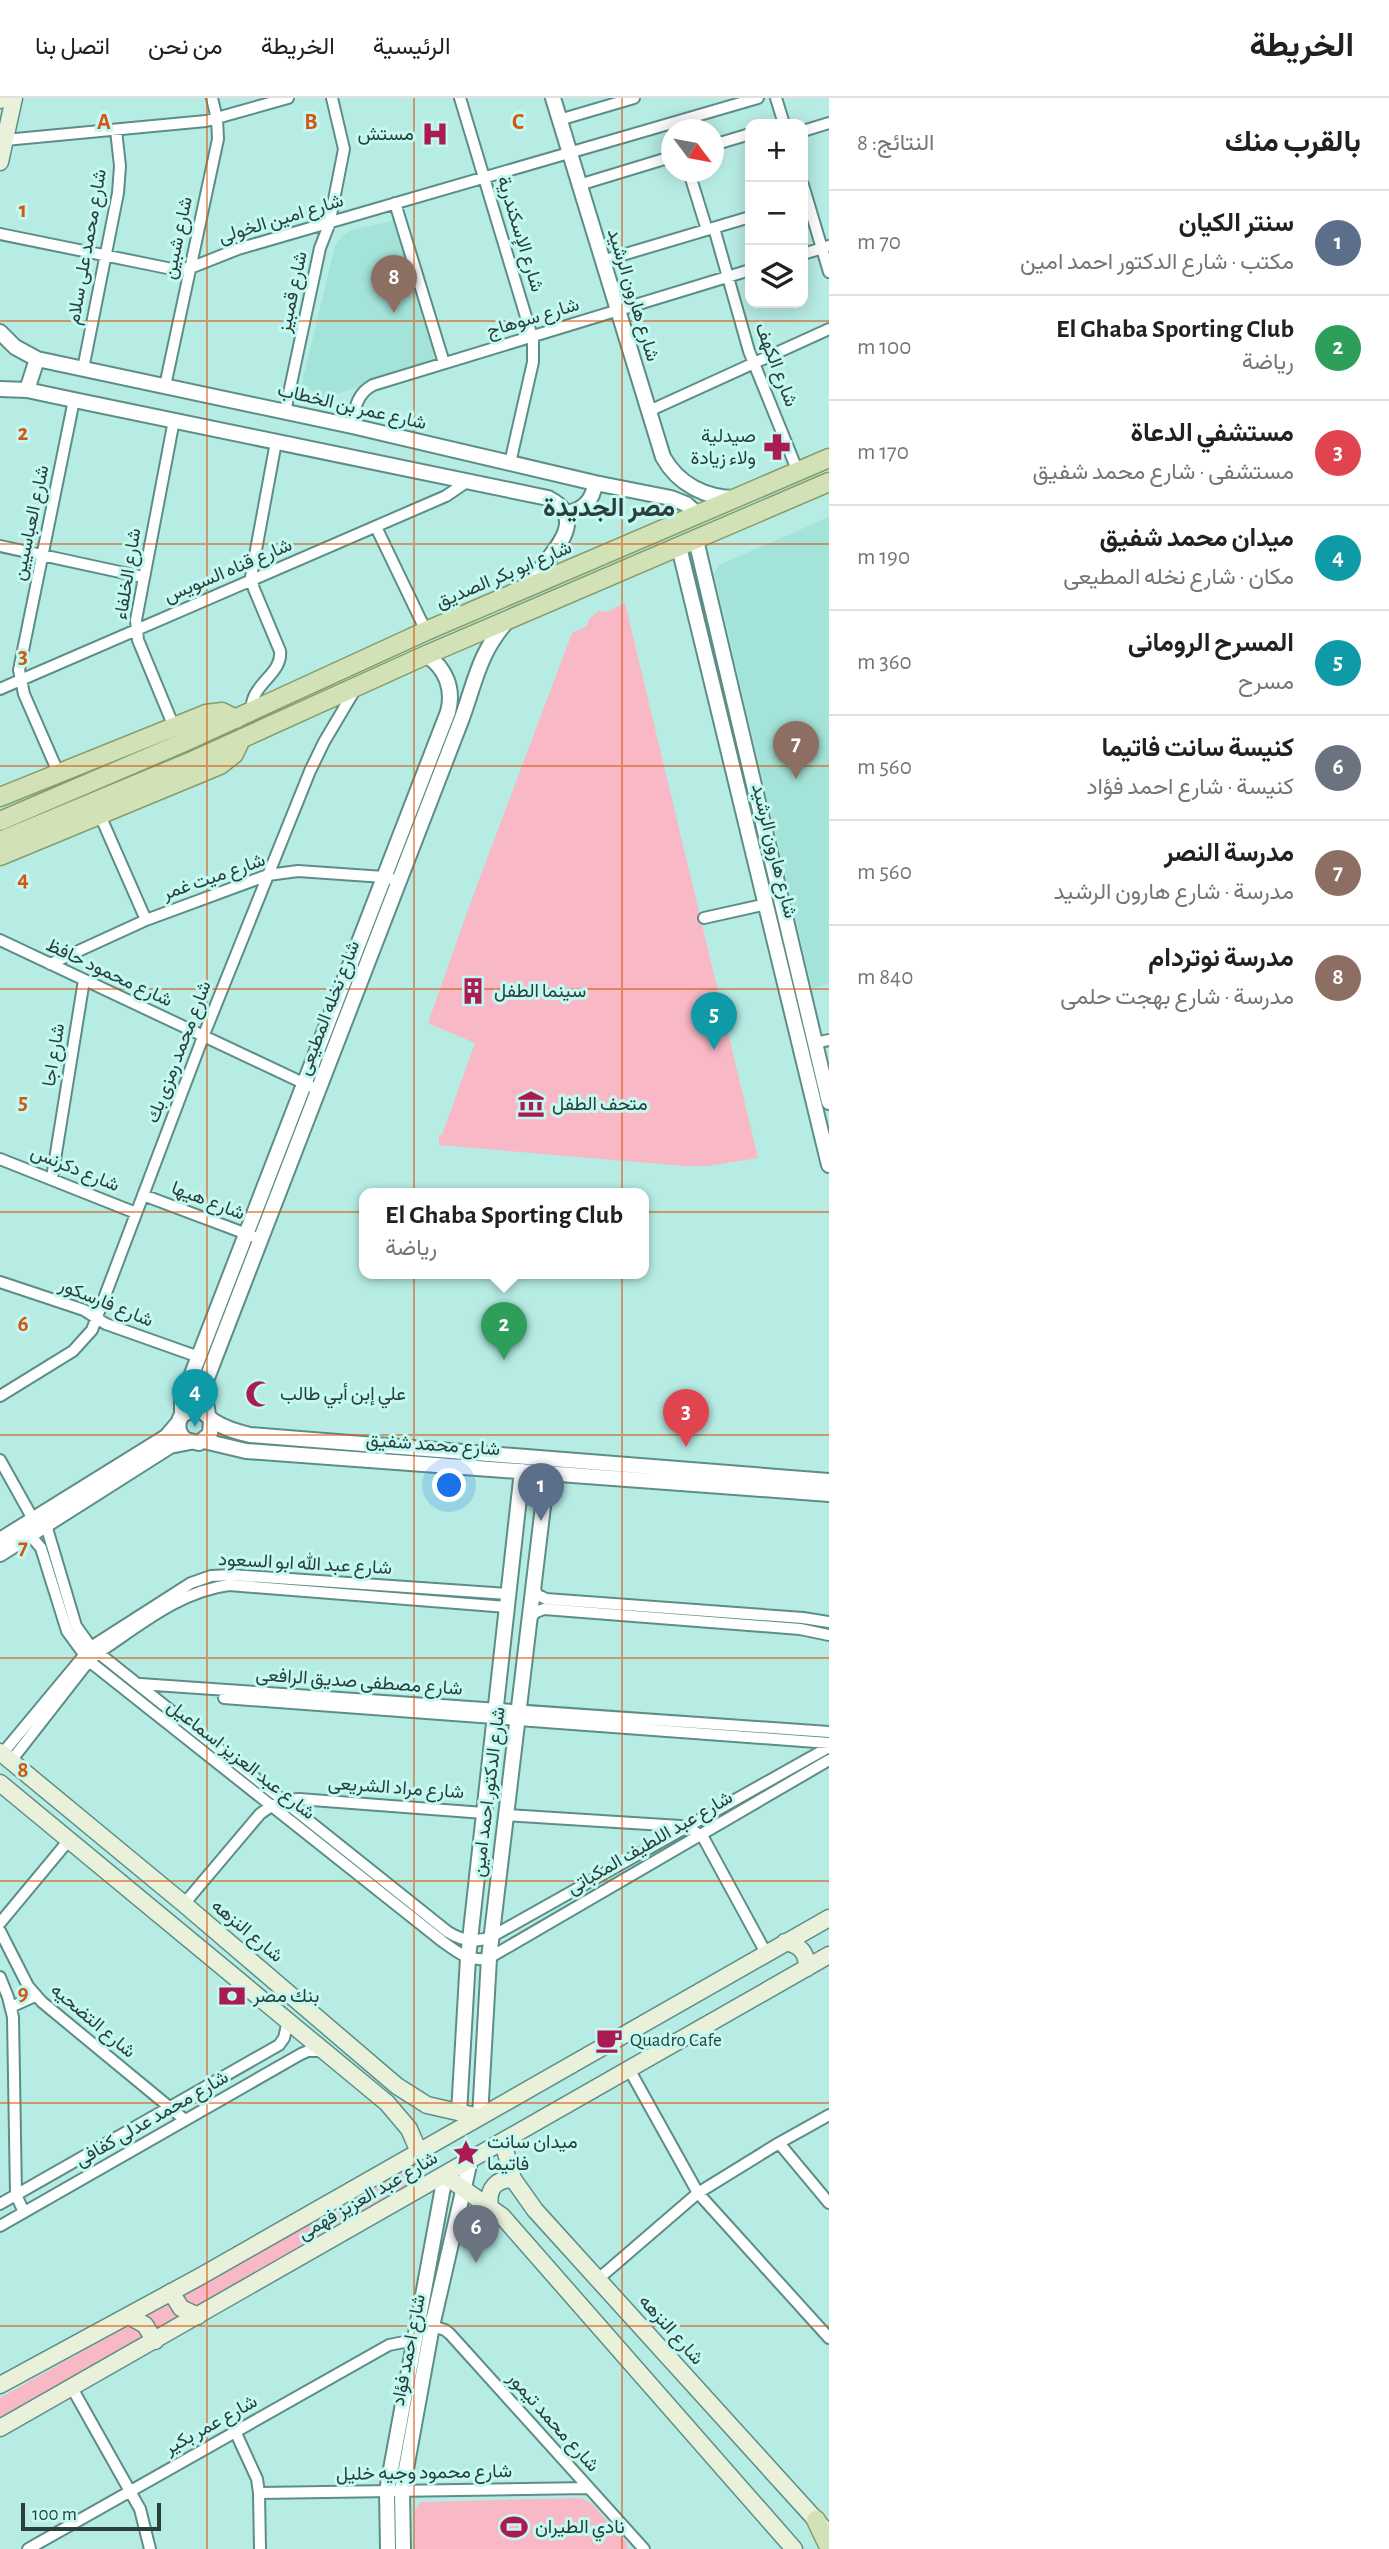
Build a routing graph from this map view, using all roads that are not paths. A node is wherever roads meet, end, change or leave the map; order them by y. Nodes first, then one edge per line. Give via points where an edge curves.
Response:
1 (14, 98) edge
2 (212, 98) edge
3 (288, 98) edge
4 (332, 98) edge
5 (460, 98) edge
6 (553, 98) edge
7 (634, 98) edge
8 (758, 98) edge
9 (776, 98) edge
10 (218, 119) junction
11 (782, 119) edge
12 (559, 120) junction
13 (829, 123) edge
14 (808, 129) edge
15 (116, 130) junction
16 (745, 135) edge
17 (5, 140) junction
18 (724, 142) edge
19 (569, 153) junction
20 (661, 160) edge
21 (0, 162) edge
22 (484, 177) junction
23 (693, 182) edge
24 (579, 185) junction
25 (395, 203) junction
26 (808, 208) edge
27 (745, 218) edge
28 (330, 222) junction
29 (710, 229) junction
30 (0, 234) edge
31 (825, 247) edge
32 (808, 252) edge
33 (106, 256) junction
34 (602, 261) junction
35 (190, 268) junction
36 (745, 271) edge
37 (829, 272) edge
38 (728, 276) junction
39 (617, 310) junction
40 (829, 329) edge
41 (0, 332) edge
42 (533, 336) junction
43 (37, 359) junction
44 (444, 363) junction
45 (754, 363) junction
46 (83, 369) junction
47 (165, 386) junction
48 (0, 389) edge
49 (27, 390) junction
50 (75, 400) junction
51 (649, 411) junction
52 (285, 412) junction
53 (174, 420) junction
54 (352, 426) junction
55 (276, 442) junction
56 (829, 458) edge
57 (510, 463) junction
58 (798, 472) junction
59 (468, 481) junction
60 (829, 482) edge
61 (595, 483) junction
62 (737, 498) junction
63 (564, 513) junction
64 (698, 515) junction
65 (376, 527) junction
66 (687, 543) junction
67 (0, 546) edge
68 (42, 555) junction
69 (143, 577) junction
70 (251, 580) junction
71 (526, 589) junction
72 (508, 620) junction
73 (136, 630) junction
74 (426, 631) junction
75 (426, 655) junction
76 (20, 680) junction
77 (356, 687) junction
78 (0, 689) edge
79 (244, 715) junction
80 (178, 735) junction
81 (241, 739) junction
82 (58, 772) junction
83 (0, 797) edge
84 (99, 813) junction
85 (0, 821) edge
86 (0, 841) edge
87 (0, 856) edge
88 (268, 875) junction
89 (384, 877) junction
90 (399, 881) junction
91 (774, 903) junction
92 (704, 918) dead end
93 (146, 920) junction
94 (0, 940) edge
95 (50, 964) junction
96 (84, 980) junction
97 (203, 1037) junction
98 (822, 1041) edge
99 (303, 1085) junction
100 (318, 1090) junction
101 (829, 1101) edge
102 (826, 1142) edge
103 (0, 1158) edge
104 (829, 1165) edge
105 (52, 1178) junction
106 (143, 1195) junction
107 (136, 1213) junction
108 (246, 1234) junction
109 (260, 1239) junction
110 (0, 1282) edge
111 (97, 1318) junction
112 (199, 1357) junction
113 (0, 1396) edge
114 (209, 1418) junction
115 (180, 1419) junction
116 (227, 1428) junction
117 (197, 1441) junction
118 (168, 1442) junction
119 (222, 1447) junction
120 (0, 1460) edge
121 (522, 1471) junction
122 (547, 1473) junction
123 (829, 1481) edge
124 (829, 1494) edge
125 (39, 1522) junction
126 (30, 1535) junction
127 (0, 1540) edge
128 (0, 1554) edge
129 (533, 1588) junction
130 (508, 1600) junction
131 (530, 1618) junction
132 (829, 1622) edge
133 (829, 1635) edge
134 (90, 1654) junction
135 (144, 1688) junction
136 (495, 1713) junction
137 (518, 1715) junction
138 (829, 1732) edge
139 (794, 1740) junction
140 (829, 1745) edge
141 (5, 1755) edge
142 (829, 1760) edge
143 (801, 1763) junction
144 (0, 1783) edge
145 (283, 1800) junction
146 (271, 1805) junction
147 (484, 1813) junction
148 (506, 1815) junction
149 (686, 1827) junction
150 (699, 1834) junction
151 (69, 1840) junction
152 (184, 1904) junction
153 (0, 1923) edge
154 (827, 1925) edge
155 (0, 1931) edge
156 (491, 1937) junction
157 (470, 1941) junction
158 (785, 1942) junction
159 (766, 1953) junction
160 (829, 1955) edge
161 (468, 1958) junction
162 (489, 1958) junction
163 (807, 1968) junction
164 (0, 1977) edge
165 (35, 1996) junction
166 (11, 2007) junction
167 (288, 2021) junction
168 (323, 2051) junction
169 (629, 2069) junction
170 (427, 2105) junction
171 (169, 2107) junction
172 (459, 2113) junction
173 (829, 2115) edge
174 (480, 2117) junction
175 (185, 2120) junction
176 (409, 2129) junction
177 (503, 2142) junction
178 (779, 2143) junction
179 (419, 2151) junction
180 (470, 2161) junction
181 (445, 2176) junction
182 (513, 2179) junction
183 (465, 2190) junction
184 (698, 2193) junction
185 (16, 2195) junction
186 (829, 2203) edge
187 (0, 2204) edge
188 (490, 2206) junction
189 (24, 2212) junction
190 (0, 2226) edge
191 (597, 2280) junction
192 (171, 2292) junction
193 (129, 2316) junction
194 (198, 2316) junction
195 (432, 2326) junction
196 (829, 2338) edge
197 (155, 2341) junction
198 (414, 2342) junction
199 (0, 2385) edge
200 (72, 2388) junction
201 (0, 2428) edge
202 (235, 2431) junction
203 (589, 2488) junction
204 (129, 2490) junction
205 (395, 2491) junction
206 (259, 2493) junction
207 (816, 2520) junction
208 (829, 2534) edge
209 (633, 2537) junction
210 (829, 2547) edge
211 (28, 2549) edge
212 (150, 2549) edge
213 (260, 2549) edge
214 (388, 2549) edge
215 (403, 2549) edge
216 (634, 2549) edge
217 (644, 2549) edge
218 (794, 2549) edge

1 - 17 main road
2 - 10 street, شارع شبين
3 - 10 street
4 - 28 street, شارع قمبيز via 344,149
5 - 22 street, شارع الإسكندرية
6 - 12 street, شارع هارون الرشيد
7 - 12 street
8 - 19 street, شارع امين الخولى
9 - 11 street
10 - 15 street
10 - 35 street, شارع شبين via 218,139
12 - 19 street, شارع هارون الرشيد
13 - 14 street
15 - 17 street
15 - 33 street, شارع محمد على سلام via 120,180
16 - 18 street
17 - 21 main road
19 - 22 street, شارع امين الخولى
19 - 24 street, شارع هارون الرشيد
20 - 24 street
22 - 25 street, شارع امين الخولى
22 - 42 street, شارع الإسكندرية
23 - 29 street, شارع الكهف
24 - 34 street, شارع هارون الرشيد
25 - 28 street, شارع امين الخولى
25 - 44 street
26 - 31 street
27 - 29 street
28 - 35 street, شارع امين الخولى
28 - 52 street, شارع قمبيز via 320,248
29 - 34 street
29 - 38 street, شارع الكهف
30 - 33 street, شارع امين الخولى
31 - 32 street
31 - 37 street
33 - 35 street, شارع امين الخولى via 172,270
33 - 46 street, شارع محمد على سلام
34 - 39 street, شارع هارون الرشيد
35 - 47 street, شارع شبين
36 - 38 street, شارع سوهاج
38 - 39 street, شارع سوهاج
38 - 45 street, شارع الكهف
39 - 42 street, شارع سوهاج
39 - 51 street, شارع هارون الرشيد
40 - 45 street
41 - 43 street, شارع عمر بن الخطاب
42 - 44 street, شارع سوهاج
42 - 57 street, شارع الإسكندرية via 533,362
43 - 46 street, شارع عمر بن الخطاب
43 - 49 street
44 - 54 street, شارع سوهاج via 369,387 358,400
45 - 51 street
45 - 58 street, شارع الكهف
46 - 47 street, شارع عمر بن الخطاب
47 - 52 street, شارع عمر بن الخطاب
48 - 49 street
49 - 50 street
50 - 53 street
50 - 68 street, شارع العباسيين
51 - 62 street, شارع هارون الرشيد via 663,457 676,475 708,494
52 - 54 street, شارع عمر بن الخطاب
53 - 55 street
53 - 69 street, شارع الخلفاء
54 - 57 street, شارع عمر بن الخطاب
55 - 59 street
55 - 70 street
56 - 58 main road, شارع ابو بكر الصديق
57 - 61 street, شارع عمر بن الخطاب
58 - 62 main road, شارع ابو بكر الصديق
59 - 63 street via 548,498
59 - 65 street, شارع قناه السويس via 449,495
60 - 66 main road
61 - 63 street via 587,504
61 - 64 street, شارع عمر بن الخطاب via 679,500
62 - 64 main road, شارع ابو بكر الصديق
63 - 71 street via 567,527 563,540
64 - 71 main road, شارع ابو بكر الصديق
65 - 70 street, شارع قناه السويس
65 - 74 street
66 - 72 main road
66 - 91 street, شارع هارون الرشيد
67 - 68 street
68 - 69 street
68 - 76 street, شارع العباسيين
69 - 73 street, شارع الخلفاء
70 - 73 street, شارع قناه السويس
70 - 79 street via 281,654 278,667 256,692
71 - 74 main road, شارع ابو بكر الصديق
72 - 75 main road
72 - 90 street, شارع نخله المطيعى via 477,670
73 - 76 street, شارع قناه السويس
73 - 80 street, شارع الخلفاء
74 - 79 main road, شارع ابو بكر الصديق
75 - 77 main road
75 - 89 street, شارع نخله المطيعى via 446,677 449,707
76 - 78 street, شارع قناه السويس
76 - 82 street, شارع العباسيين
77 - 81 main road
77 - 88 street, شارع محمد رمزى بك via 310,771
79 - 80 main road via 214,712
80 - 82 main road
80 - 85 main road
81 - 84 main road via 224,763
81 - 86 main road
82 - 83 main road
84 - 87 main road
84 - 93 street
88 - 89 street, شارع ميت غمر via 298,871
88 - 93 street, شارع ميت غمر
88 - 97 street, شارع محمد رمزى بك
89 - 90 street, شارع ميت غمر
89 - 99 street, شارع نخله المطيعى
90 - 100 street, شارع نخله المطيعى
91 - 92 street
91 - 98 street, شارع هارون الرشيد
91 - 102 street, شارع هارون الرشيد
93 - 95 street, شارع ميت غمر
94 - 95 street, شارع محمود حافظ
95 - 96 street, شارع محمود حافظ
96 - 97 street, شارع محمود حافظ
96 - 105 street, شارع اجا
97 - 99 street, شارع محمود حافظ
97 - 106 street, شارع محمد رمزى بك
98 - 101 street, شارع هارون الرشيد
99 - 100 street, شارع محمود حافظ
99 - 108 street, شارع نخله المطيعى
100 - 109 street, شارع نخله المطيعى
102 - 104 street, شارع هارون الرشيد
103 - 105 street, شارع دكرنس
105 - 107 street, شارع دكرنس
106 - 107 street, شارع محمد رمزى بك
106 - 108 street, شارع هيها
107 - 111 street, شارع محمد رمزى بك
108 - 109 street, شارع هيها
108 - 112 street, شارع نخله المطيعى
109 - 114 street, شارع نخله المطيعى via 207,1378 204,1391
110 - 111 street, شارع فارسكور
111 - 112 street, شارع فارسكور
111 - 113 street, شارع محمد رمزى بك via 73,1351
112 - 115 street, شارع نخله المطيعى via 182,1400
114 - 115 street via 195,1409
114 - 116 street, شارع محمد شفيق
114 - 117 street via 210,1434
115 - 117 street via 182,1437
115 - 118 street, شارع نخله المطيعى
116 - 119 street via 221,1437
116 - 123 street, شارع محمد شفيق via 264,1437
117 - 118 street, شارع نخله المطيعى
117 - 119 street, شارع محمد شفيق
118 - 125 street, شارع نخله المطيعى
119 - 121 street, شارع محمد شفيق
120 - 125 street, شارع عبد العزيز اسماعيل
121 - 122 street, شارع محمد شفيق
121 - 130 street, شارع الدكتور احمد امين
122 - 124 street, شارع محمد شفيق
122 - 129 street, شارع الدكتور احمد امين
125 - 126 street, شارع نخله المطيعى
125 - 127 street, شارع نخله المطيعى
125 - 134 street, شارع عبد العزيز اسماعيل
126 - 128 street, شارع نخله المطيعى
126 - 134 street, شارع عبد العزيز اسماعيل via 41,1548 67,1631
129 - 131 street, شارع الدكتور احمد امين
129 - 132 street via 546,1599
130 - 134 street, شارع عبد الله ابو السعود via 211,1576 172,1593
130 - 136 street, شارع الدكتور احمد امين
131 - 133 street via 544,1609
131 - 137 street, شارع الدكتور احمد امين
134 - 135 street, شارع عبد العزيز اسماعيل
134 - 141 street, شارع عبد الله ابو السعود
134 - 146 street, شارع عبد العزيز اسماعيل
135 - 136 street, شارع مصطفى صديق الرافعى
135 - 145 street, شارع عبد العزيز اسماعيل
136 - 137 street, شارع مصطفى صديق الرافعى
136 - 147 street, شارع الدكتور احمد امين
137 - 138 street, شارع مصطفى صديق الرافعى
137 - 139 street, شارع مصطفى صديق الرافعى
137 - 148 street, شارع الدكتور احمد امين
139 - 140 street, شارع مصطفى صديق الرافعى
139 - 143 street
140 - 143 street, شارع عبد اللطيف المكباتى
141 - 152 main road, شارع النزهه
142 - 150 street, شارع عبد اللطيف المكباتى
143 - 149 street, شارع عبد اللطيف المكباتى
144 - 151 main road
145 - 146 street, شارع مراد الشريعى
145 - 147 street, شارع مراد الشريعى
145 - 157 street, شارع عبد العزيز اسماعيل via 448,1932
146 - 152 street, شارع مراد الشريعى
146 - 161 street, شارع عبد العزيز اسماعيل
147 - 157 street, شارع الدكتور احمد امين
148 - 149 street
148 - 156 street, شارع الدكتور احمد امين
149 - 150 street
149 - 156 street, شارع عبد اللطيف المكباتى
150 - 159 street
150 - 162 street, شارع عبد اللطيف المكباتى
151 - 153 street
151 - 167 main road
152 - 170 main road, شارع النزهه via 397,2087
154 - 158 main road, شارع عبد العزيز فهمى
155 - 165 street, شارع التضحيه
156 - 157 street
156 - 162 street, شارع الدكتور احمد امين
157 - 161 street, شارع الدكتور احمد امين
158 - 159 main road, شارع عبد العزيز فهمى
158 - 163 main road via 802,1949
159 - 174 main road, شارع عبد العزيز فهمى
160 - 163 main road, شارع عبد العزيز فهمى
161 - 162 street
161 - 172 street, شارع الدكتور احمد امين
162 - 174 street, شارع الدكتور احمد امين
163 - 169 main road, شارع عبد العزيز فهمى
164 - 166 street
165 - 166 street
165 - 171 street, شارع التضحيه
166 - 185 street
167 - 168 main road
167 - 171 street, شارع محمد عدلى كفافى via 279,2045
168 - 175 street, شارع محمد عدلى كفافى via 301,2054
168 - 176 main road via 394,2110
169 - 177 main road, شارع عبد العزيز فهمى
169 - 184 street
170 - 172 main road, شارع النزهه
170 - 176 main road via 423,2118
171 - 175 street, شارع التضحيه
171 - 185 street, شارع محمد عدلى كفافى
172 - 174 main road, شارع النزهه
173 - 178 street
174 - 179 main road, شارع عبد العزيز فهمى
175 - 189 street, شارع محمد عدلى كفافى
176 - 179 main road
177 - 180 main road, شارع عبد العزيز فهمى
177 - 182 main road, شارع النزهه
178 - 184 street
178 - 186 street
179 - 192 main road, شارع عبد العزيز فهمى
180 - 181 main road, شارع عبد العزيز فهمى
180 - 183 street, شارع احمد فؤاد
181 - 183 main road
181 - 194 main road, شارع عبد العزيز فهمى
181 - 198 street, شارع احمد فؤاد
182 - 188 main road via 493,2186
182 - 191 main road, شارع النزهه
183 - 188 main road
183 - 195 street, شارع احمد فؤاد
184 - 191 street
184 - 196 street
185 - 187 street, شارع محمد عدلى كفافى
185 - 189 street
188 - 218 main road
189 - 190 street, شارع محمد عدلى كفافى
191 - 207 main road, شارع النزهه
192 - 193 main road, شارع عبد العزيز فهمى
192 - 194 main road via 181,2308
193 - 197 main road via 145,2325
193 - 199 main road, شارع عبد العزيز فهمى
194 - 197 main road, شارع عبد العزيز فهمى
195 - 203 street, شارع محمد تيمور via 450,2334
195 - 205 street, شارع احمد فؤاد
197 - 200 main road, شارع عبد العزيز فهمى
198 - 202 street, شارع عمر بكير via 389,2345
198 - 205 street, شارع احمد فؤاد
200 - 201 main road, شارع عبد العزيز فهمى
200 - 204 street
202 - 204 street, شارع عمر بكير
202 - 206 street via 252,2465
203 - 205 street, شارع محمود وجيه خليل
203 - 209 street, شارع محمد تيمور
204 - 211 street, شارع عمر بكير
204 - 212 street via 140,2509
205 - 206 street, شارع محمود وجيه خليل
205 - 214 street, شارع احمد فؤاد
205 - 215 street, شارع احمد فؤاد
206 - 213 street
207 - 208 main road, شارع النزهه
207 - 210 main road
209 - 216 street
209 - 217 street, شارع محمد تيمور

